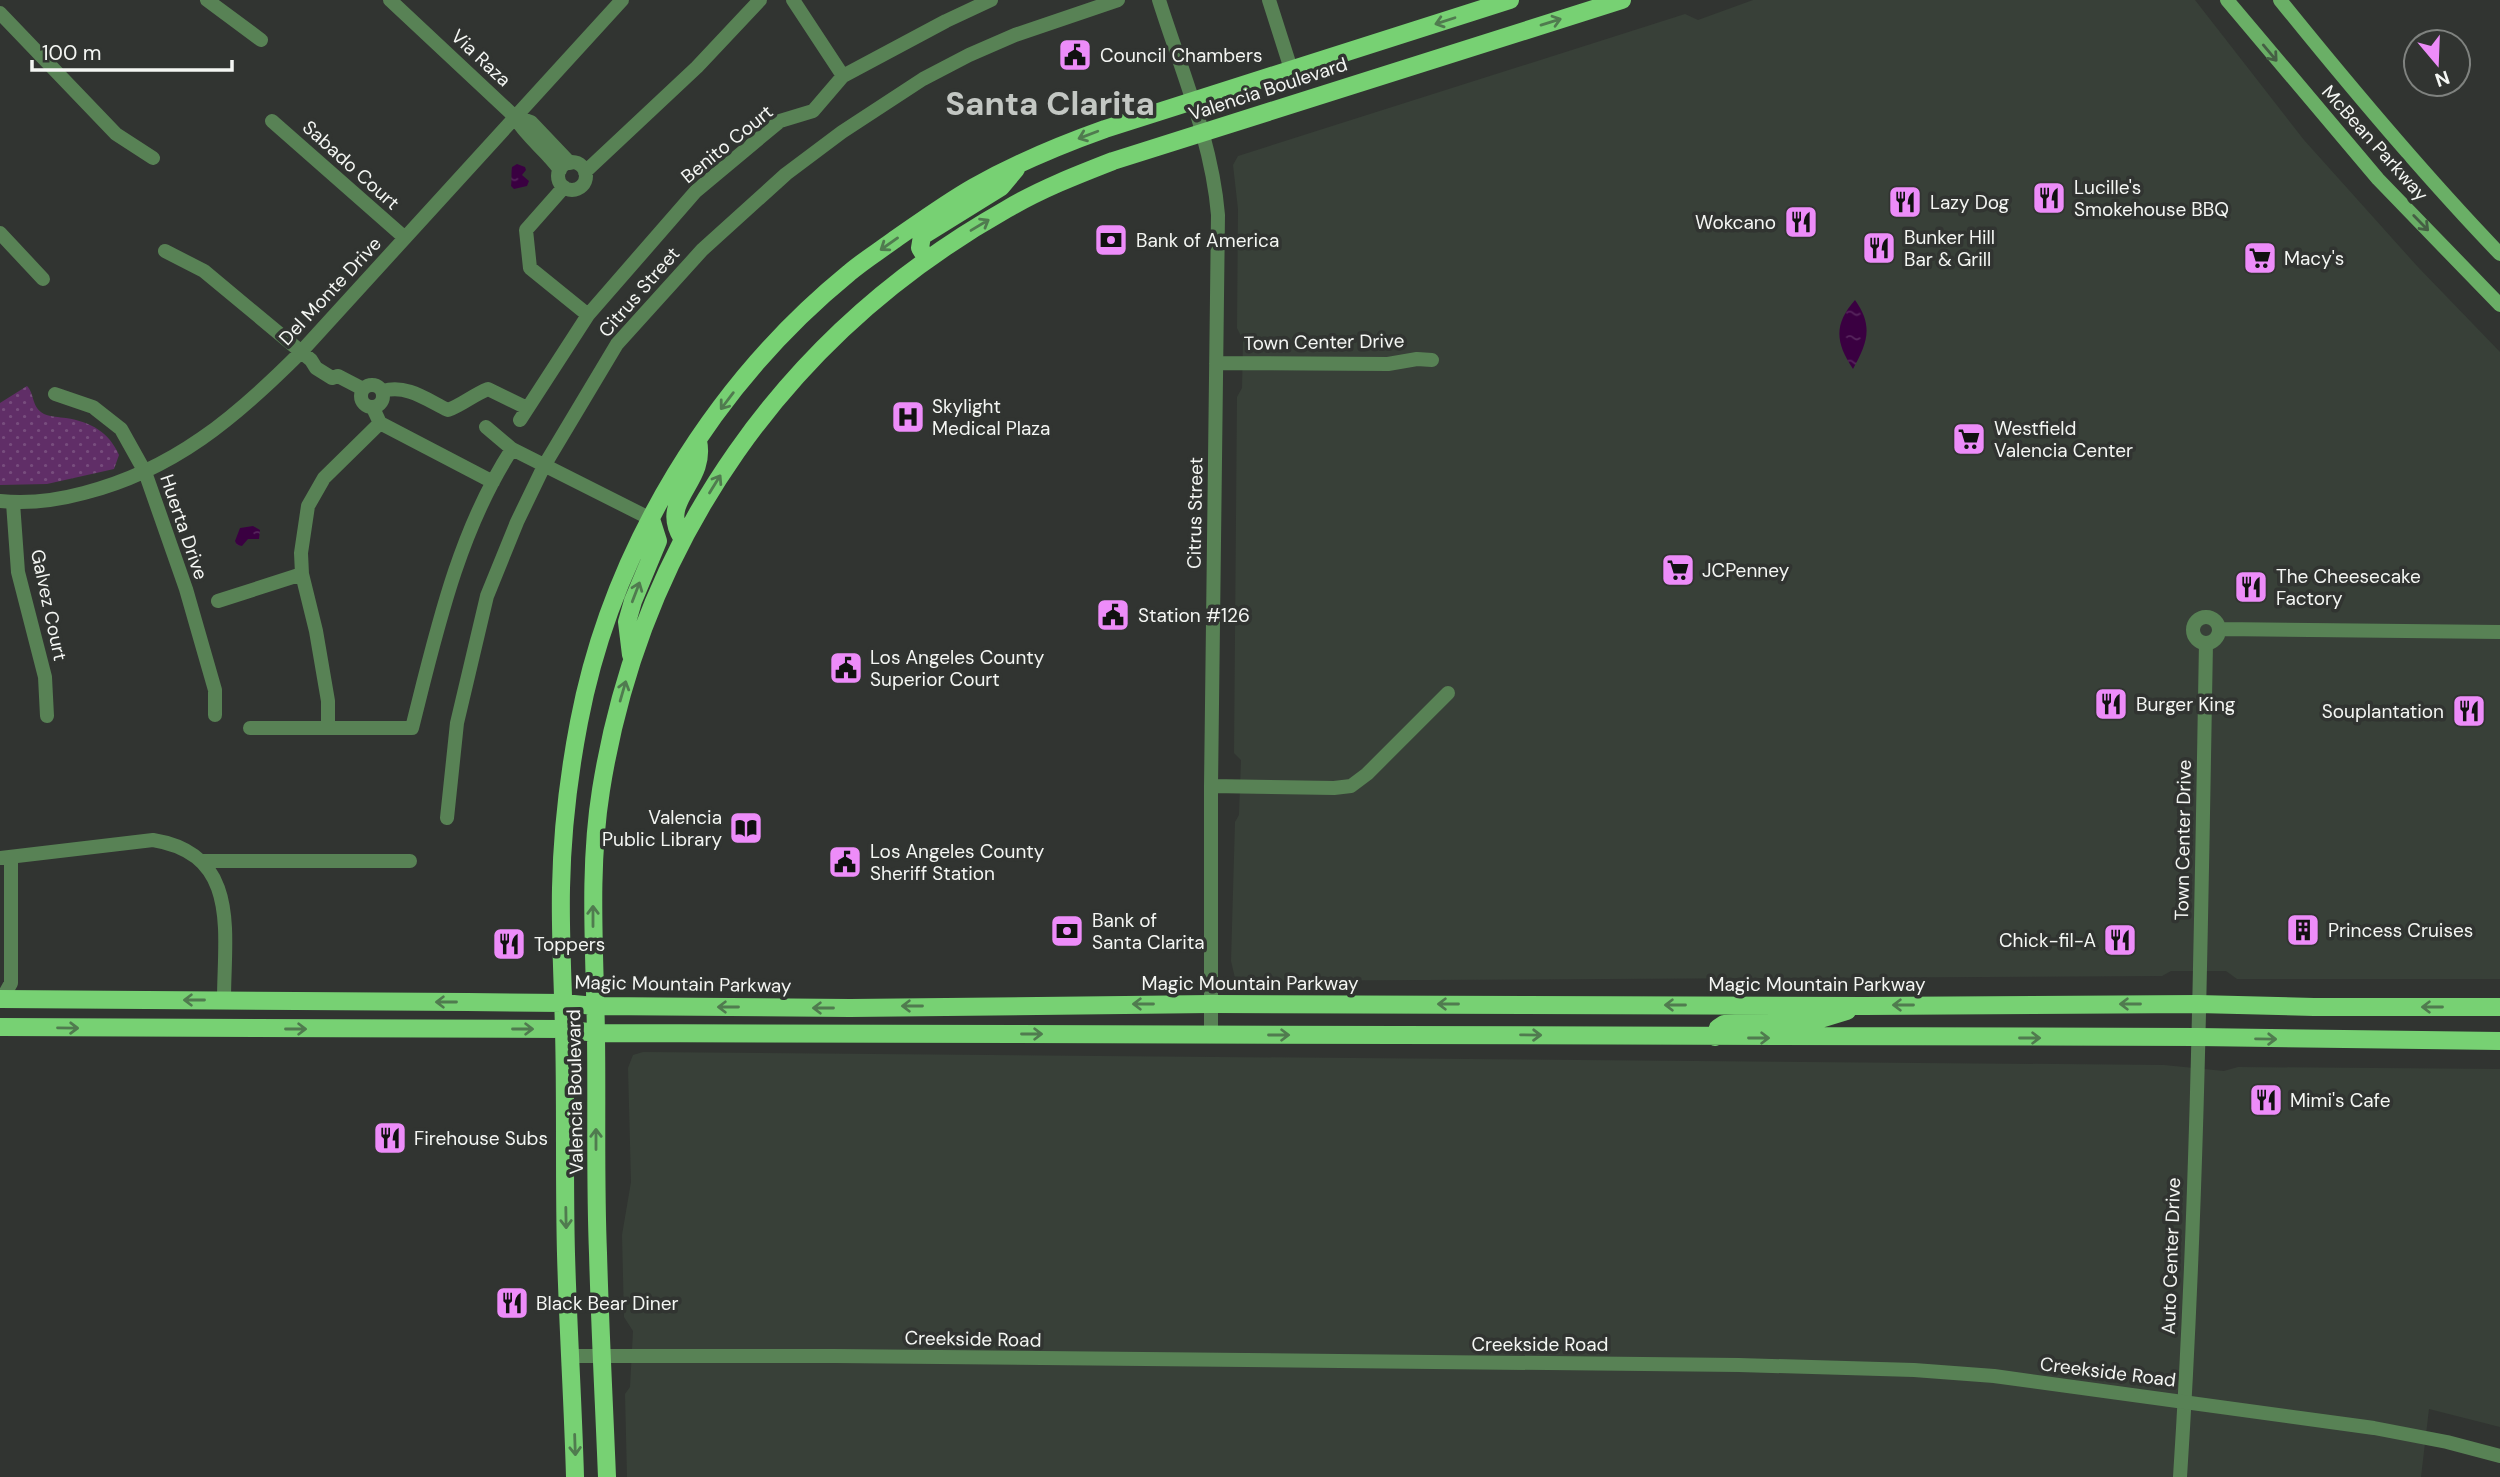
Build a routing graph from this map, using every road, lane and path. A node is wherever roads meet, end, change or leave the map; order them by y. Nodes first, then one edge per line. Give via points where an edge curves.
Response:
1 (207, 0) edge
2 (390, 0) edge
3 (622, 0) edge
4 (760, 0) edge
5 (793, 0) edge
6 (991, 0) edge
7 (1118, 0) edge
8 (1159, 0) edge
9 (1269, 0) edge
10 (1510, 0) edge
11 (1622, 0) edge
12 (2227, 0) edge
13 (2280, 0) edge
14 (0, 13) edge
15 (261, 40) dead end
16 (1291, 69) junction
17 (843, 76) junction
18 (1192, 101) junction
19 (514, 116) junction
20 (272, 121) dead end
21 (1202, 132) junction
22 (153, 158) dead end
23 (1021, 163) junction
24 (565, 166) junction
25 (585, 172) junction
26 (564, 187) junction
27 (0, 233) edge
28 (404, 238) junction
29 (165, 251) dead end
30 (2500, 254) edge
31 (927, 259) junction
32 (44, 279) dead end
33 (2500, 305) edge
34 (588, 315) junction
35 (300, 353) junction
36 (1432, 360) dead end
37 (1216, 363) junction
38 (363, 389) junction
39 (383, 391) junction
40 (55, 394) dead end
41 (373, 408) junction
42 (380, 423) junction
43 (486, 427) dead end
44 (698, 440) junction
45 (512, 449) junction
46 (544, 466) junction
47 (145, 472) junction
48 (493, 482) junction
49 (6, 502) edge
50 (651, 519) junction
51 (682, 538) junction
52 (302, 574) junction
53 (218, 601) dead end
54 (2220, 629) junction
55 (2500, 632) edge
56 (2206, 643) junction
57 (631, 659) junction
58 (1448, 693) dead end
59 (215, 715) dead end
60 (47, 716) dead end
61 (250, 728) dead end
62 (328, 728) junction
63 (1212, 786) junction
64 (447, 818) dead end
65 (6, 858) edge
66 (202, 861) junction
67 (410, 861) dead end
68 (1, 998) edge
69 (224, 1000) junction
70 (563, 1003) junction
71 (1211, 1004) junction
72 (2198, 1004) junction
73 (595, 1006) junction
74 (1864, 1006) junction
75 (2500, 1007) edge
76 (0, 1027) edge
77 (564, 1029) junction
78 (596, 1033) junction
79 (1211, 1035) junction
80 (1714, 1037) junction
81 (2198, 1037) junction
82 (2500, 1041) edge
83 (572, 1356) junction
84 (603, 1356) junction
85 (2185, 1402) junction
86 (2500, 1456) edge
87 (576, 1477) edge
88 (607, 1477) edge
89 (2180, 1477) edge

1 - 15 street
2 - 19 street, Via Raza
3 - 19 street, Del Monte Drive
4 - 25 street via 697,68
5 - 17 street
6 - 17 street, Benito Court
7 - 46 street, Citrus Street via 1015,34 923,79 786,174 702,250 617,344
8 - 18 street, Citrus Street
9 - 16 street
10 -> 16 main road, Valencia Boulevard
21 -> 11 main road, Valencia Boulevard
12 -> 33 main road, McBean Parkway via 2378,178
13 - 30 main road, McBean Parkway via 2374,117
14 - 22 street via 116,134
16 - 18 main road, Valencia Boulevard
17 - 34 street, Benito Court via 813,111 780,121 696,191
18 - 21 street, Citrus Street
18 -> 23 main road, Valencia Boulevard
19 - 24 street, Via Raza via 523,131
19 - 28 street, Del Monte Drive
20 - 28 street, Sabado Court
31 -> 21 main road, Valencia Boulevard via 1057,183
21 - 37 street, Citrus Street via 1218,215
23 - 31 main road via 1001,187 922,236 920,248
23 -> 44 main road, Valencia Boulevard via 943,206 851,271 769,350
24 - 25 street via 578,164
24 - 26 street via 559,180
25 - 26 street via 581,186 573,190
26 - 34 street via 526,230 530,268
27 - 32 street
28 - 35 street, Del Monte Drive
29 - 35 street via 204,271
51 -> 31 main road, Valencia Boulevard via 766,411 840,331
34 - 39 street, Benito Court via 523,414 488,389 448,410 407,389
35 - 38 street
35 - 47 street, Del Monte Drive via 211,433
36 - 37 street, Town Center Drive
37 - 63 street, Citrus Street
38 - 39 street via 373,385
38 - 41 street via 361,399
39 - 41 street via 382,402
40 - 47 street, Huerta Drive via 93,407 121,429
41 - 42 street
42 - 48 street
42 - 52 street via 324,478 308,506
43 - 45 street
44 - 50 main road, Valencia Boulevard
44 - 51 main road via 698,467 675,513
45 - 46 street
45 - 48 street
46 - 50 street
46 - 64 street, Citrus Street via 487,596 457,723
47 - 49 street, Del Monte Drive via 63,499
47 - 59 street, Huerta Drive via 197,627 215,690
48 - 62 street via 459,559 412,728
49 - 60 street, Galvez Court via 18,572 45,677
57 -> 50 main road via 627,622 658,541
50 - 70 main road, Valencia Boulevard via 620,584 594,657 579,723 561,887
51 - 57 main road, Valencia Boulevard
52 - 53 street
52 - 62 street via 326,690
54 - 55 street
54 - 56 street via 2216,639
54 - 56 street via 2212,617 2197,620 2194,634
56 - 72 street, Town Center Drive
73 -> 57 main road, Valencia Boulevard via 594,887 601,793
58 - 63 street via 1351,786
61 - 62 street
63 - 71 street, Citrus Street
65 - 66 street via 153,840 180,846
65 - 68 street via 11,983
66 - 67 street
66 - 69 street via 224,904
69 -> 68 main road, Magic Mountain Parkway
70 -> 69 main road, Magic Mountain Parkway
70 - 73 main road, Magic Mountain Parkway
70 - 77 main road, Valencia Boulevard
71 -> 73 main road, Magic Mountain Parkway
74 -> 71 main road, Magic Mountain Parkway
71 - 79 street, Citrus Street
72 -> 74 main road, Magic Mountain Parkway
75 -> 72 main road, Magic Mountain Parkway
72 - 81 street, Town Center Drive
73 - 78 main road, Valencia Boulevard
74 - 80 main road via 1811,1022 1724,1024
76 -> 77 main road
77 - 78 main road
77 -> 83 main road, Valencia Boulevard
78 -> 79 main road
84 -> 78 main road, Valencia Boulevard
79 -> 80 main road
80 -> 81 main road
81 -> 82 main road
81 - 85 street, Auto Center Drive
83 - 84 street, Creekside Road
83 -> 87 main road, Valencia Boulevard
84 - 85 street, Creekside Road via 1914,1370
84 - 88 main road, Valencia Boulevard
85 - 86 street, Creekside Road via 2374,1428
85 - 89 street, Auto Center Drive

